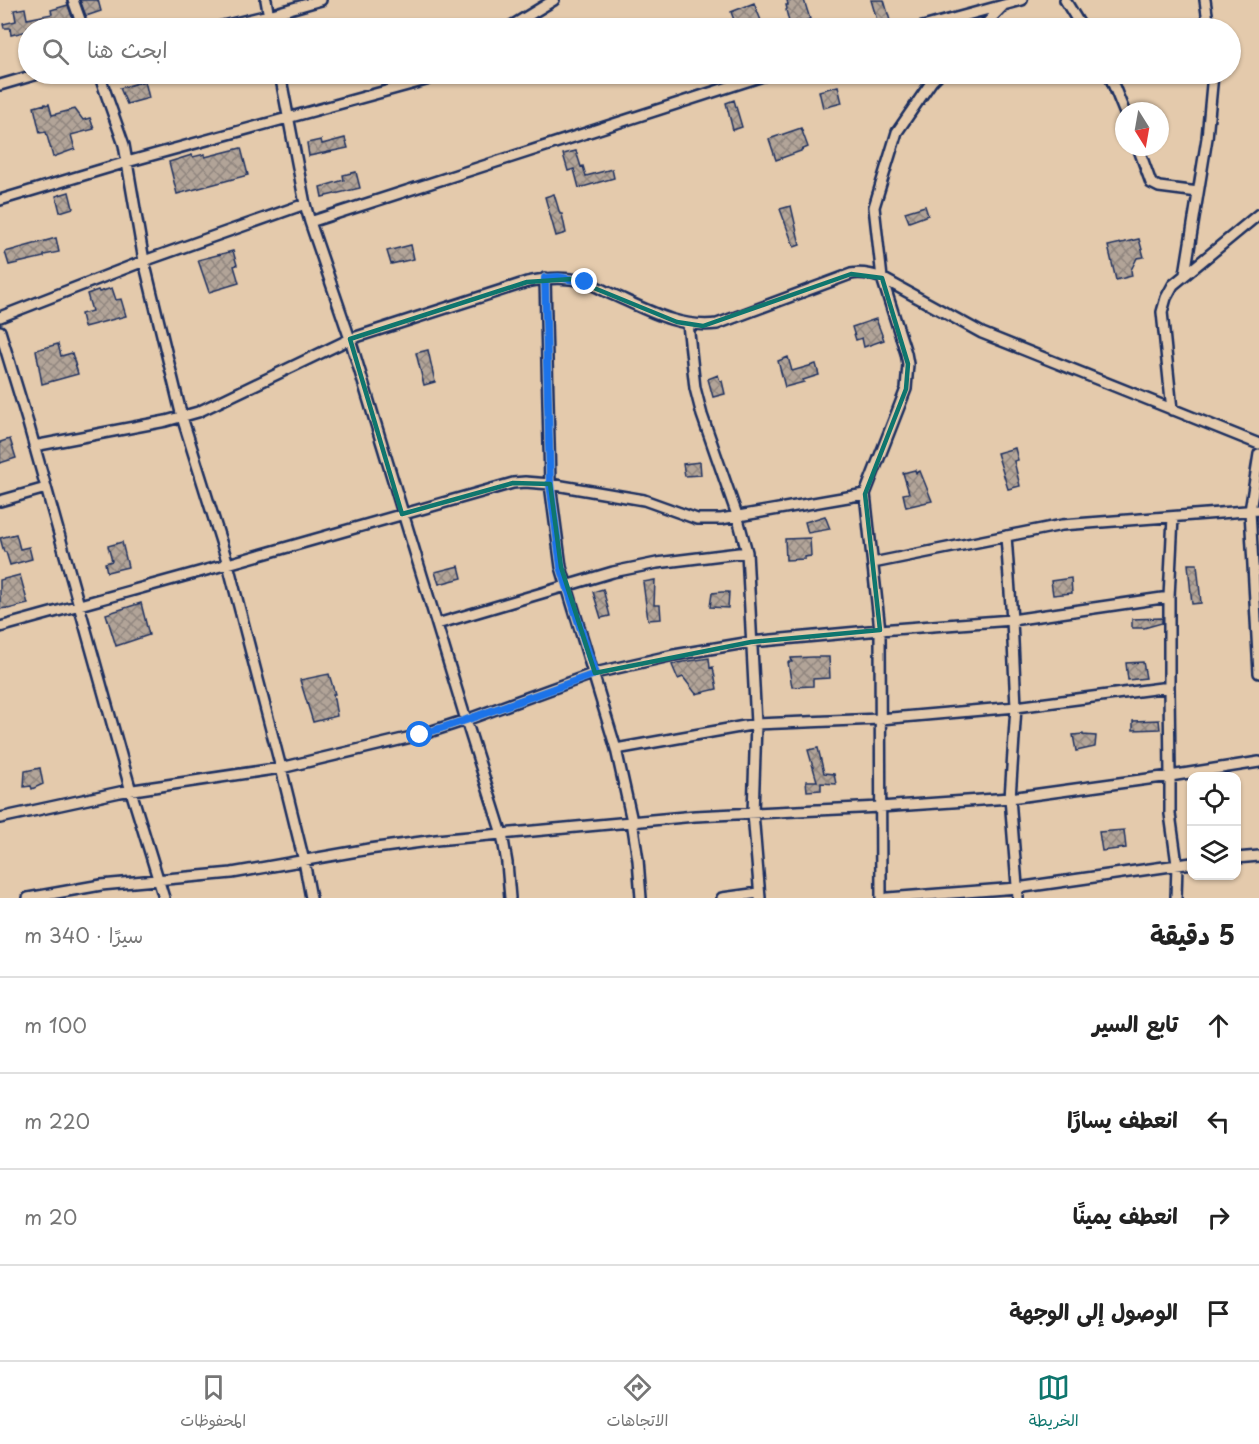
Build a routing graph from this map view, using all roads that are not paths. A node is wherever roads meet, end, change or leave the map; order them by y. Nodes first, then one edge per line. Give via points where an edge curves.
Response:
1 (73, 0) edge
2 (266, 0) edge
3 (321, 0) edge
4 (554, 0) edge
5 (1022, 0) edge
6 (1065, 0) edge
7 (1205, 0) edge
8 (1004, 5) junction
9 (269, 15) junction
10 (79, 18) edge
11 (256, 18) edge
12 (270, 18) edge
13 (524, 18) edge
14 (956, 18) edge
15 (992, 18) edge
16 (1077, 18) edge
17 (1208, 18) edge
18 (18, 80) edge
19 (103, 84) edge
20 (282, 84) edge
21 (411, 84) edge
22 (738, 84) edge
23 (930, 84) edge
24 (1113, 84) edge
25 (1212, 84) edge
26 (0, 85) edge
27 (1120, 102) edge
28 (288, 118) junction
29 (1141, 156) edge
30 (127, 162) junction
31 (1198, 192) junction
32 (0, 200) edge
33 (305, 204) junction
34 (1259, 214) edge
35 (310, 222) junction
36 (144, 261) junction
37 (1185, 274) junction
38 (545, 278) junction
39 (882, 278) junction
40 (0, 317) edge
41 (688, 324) junction
42 (0, 331) edge
43 (350, 339) junction
44 (1172, 410) junction
45 (182, 417) junction
46 (1259, 444) edge
47 (34, 446) junction
48 (1259, 454) edge
49 (550, 484) junction
50 (46, 488) junction
51 (865, 494) junction
52 (0, 501) edge
53 (1254, 510) edge
54 (402, 514) junction
55 (737, 515) junction
56 (1173, 517) junction
57 (1006, 536) junction
58 (747, 552) junction
59 (873, 563) junction
60 (228, 564) junction
61 (566, 585) junction
62 (1169, 597) junction
63 (80, 606) junction
64 (1012, 620) junction
65 (437, 624) junction
66 (0, 627) edge
67 (880, 630) junction
68 (751, 642) junction
69 (1259, 673) edge
70 (595, 674) junction
71 (1168, 687) junction
72 (1016, 707) junction
73 (880, 719) junction
74 (466, 720) junction
75 (756, 724) junction
76 (616, 749) junction
77 (1259, 762) edge
78 (281, 768) junction
79 (1170, 776) junction
80 (131, 791) junction
81 (1010, 798) junction
82 (880, 807) junction
83 (753, 813) junction
84 (0, 818) edge
85 (632, 821) junction
86 (502, 834) junction
87 (1259, 856) edge
88 (1241, 858) edge
89 (304, 861) junction
90 (1187, 863) edge
91 (1177, 864) junction
92 (159, 879) junction
93 (1017, 888) junction
94 (760, 895) edge
95 (28, 898) edge
96 (164, 898) edge
97 (311, 898) edge
98 (510, 898) edge
99 (641, 898) edge
100 (722, 898) edge
101 (881, 898) edge
102 (888, 898) edge
103 (1018, 898) edge
104 (1176, 898) edge

1 - 10 street
2 - 9 street
3 - 9 street
4 - 13 street
5 - 8 street
6 - 16 street
7 - 17 street
8 - 14 street
8 - 15 street
9 - 11 street
9 - 12 street
18 - 26 street
19 - 30 street
20 - 28 street
21 - 28 street
22 - 35 street
23 - 39 street via 897,132 874,207
24 - 27 street
25 - 31 street
28 - 30 street
28 - 33 street
29 - 31 street via 1151,183
30 - 32 street
30 - 36 street
31 - 37 street
33 - 35 street
33 - 36 street
34 - 37 street
35 - 43 street
36 - 40 street
36 - 45 street
37 - 44 street via 1173,285 1162,312
38 - 41 street via 585,282
38 - 43 street
38 - 49 street
39 - 41 street via 851,274 717,324
39 - 44 street via 972,329
39 - 51 street via 906,353 908,376
41 - 55 street via 695,388
42 - 47 street
43 - 45 street
43 - 54 street
44 - 46 street
45 - 47 street
45 - 60 street
47 - 50 street
48 - 53 street
49 - 54 street via 513,483
49 - 55 street via 644,500 697,519
49 - 61 street
50 - 52 street
50 - 63 street
51 - 55 street
51 - 59 street
53 - 56 street
53 - 69 street
54 - 60 street
54 - 65 street
55 - 58 street
56 - 57 street via 1062,525
56 - 62 street
57 - 59 street
57 - 64 street
58 - 61 street via 657,563
58 - 68 street
59 - 67 street
60 - 63 street
60 - 78 street
61 - 65 street
61 - 70 street
62 - 64 street
62 - 71 street
63 - 66 street
63 - 80 street
64 - 67 street
64 - 72 street
65 - 74 street
67 - 68 street
67 - 73 street
68 - 70 street
68 - 75 street
70 - 74 street
70 - 76 street
71 - 72 street
71 - 79 street
72 - 73 street
72 - 81 street
73 - 75 street
73 - 82 street
74 - 78 street
74 - 86 street
75 - 76 street
75 - 83 street
76 - 85 street
77 - 79 street
78 - 80 street
78 - 89 street
79 - 81 street
79 - 91 street via 1170,814
80 - 84 street
80 - 92 street
81 - 82 street
81 - 93 street
82 - 83 street
82 - 101 street
83 - 85 street
83 - 94 street
85 - 86 street
85 - 99 street
86 - 89 street via 435,840
86 - 98 street
87 - 88 street
89 - 92 street via 232,873
89 - 97 street
90 - 91 street
91 - 93 street
91 - 104 street
92 - 95 street
92 - 96 street
93 - 102 street
93 - 103 street
94 - 100 street

